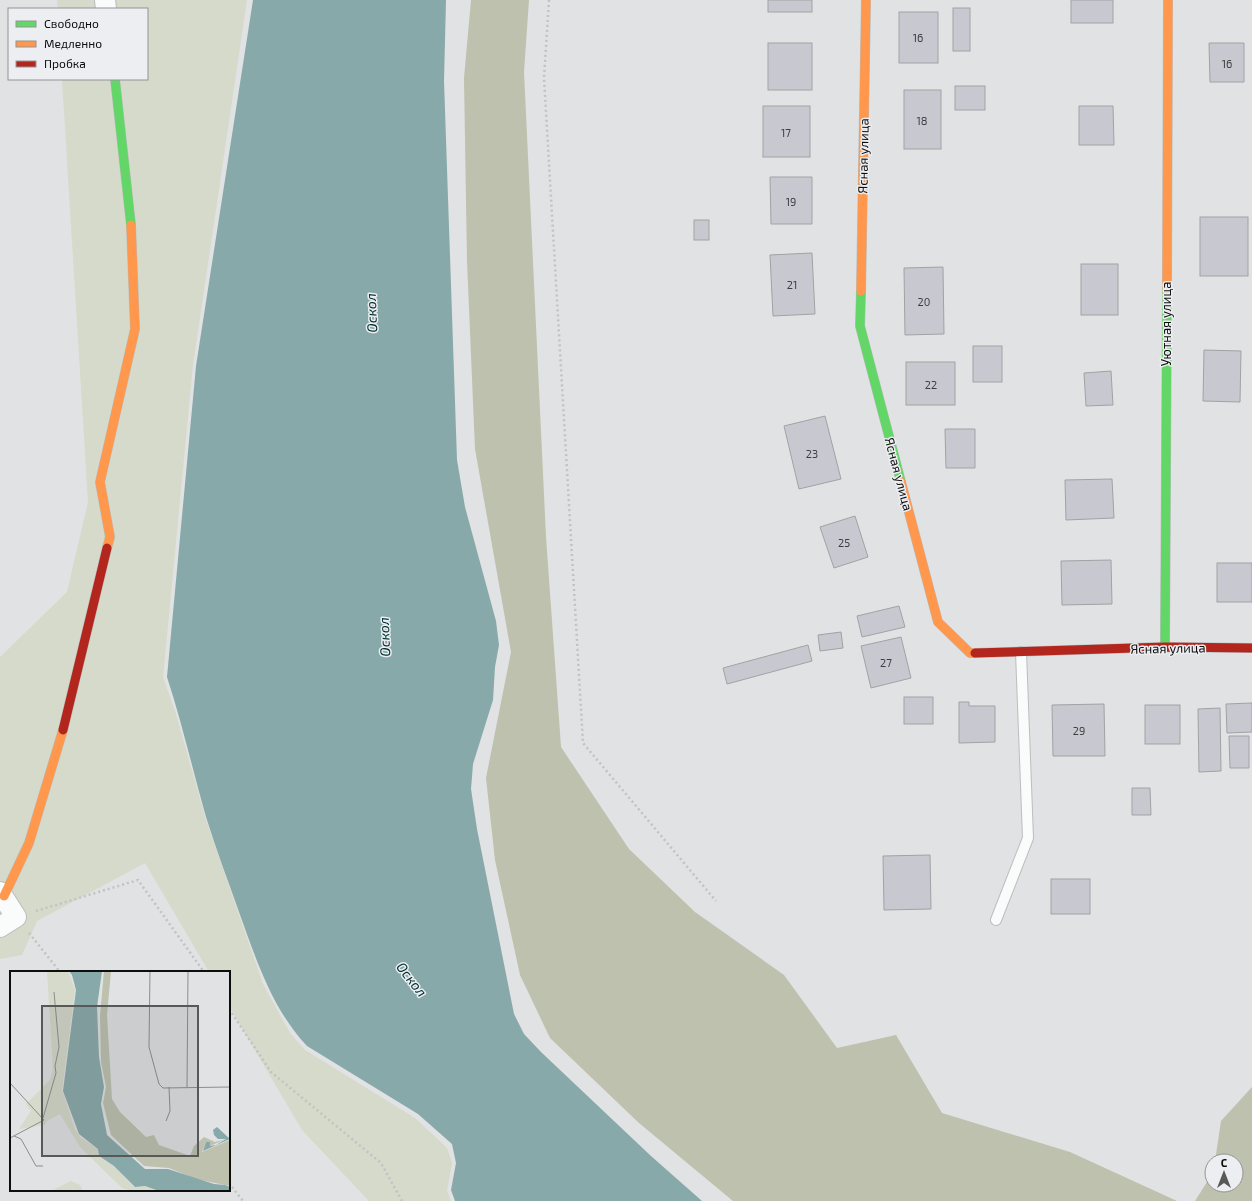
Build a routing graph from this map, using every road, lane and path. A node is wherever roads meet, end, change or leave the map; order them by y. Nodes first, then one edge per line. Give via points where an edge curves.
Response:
1 (549, 0) edge
2 (866, 0) edge
3 (1168, 0) edge
4 (115, 80) edge
5 (1165, 647) junction
6 (1252, 648) edge
7 (1021, 652) junction
8 (2, 894) edge
9 (716, 901) dead end
10 (996, 920) dead end
11 (8, 922) edge
12 (59, 971) edge
13 (203, 971) edge
14 (230, 1010) edge
15 (230, 1184) edge
16 (244, 1201) edge
17 (402, 1201) edge

1 - 9 path via 544,78 583,743
2 - 7 street, Ясная улица via 860,326 938,622 970,653
3 - 5 street, Уютная улица
4 - 8 street via 131,216 135,329 100,482 110,537 66,720 40,807 29,843
5 - 6 street, Ясная улица
5 - 7 street, Ясная улица
7 - 10 lane via 1028,838
8 - 11 street
11 - 12 path
11 - 13 path via 138,880
14 - 17 path via 271,1072 381,1163
15 - 16 path

